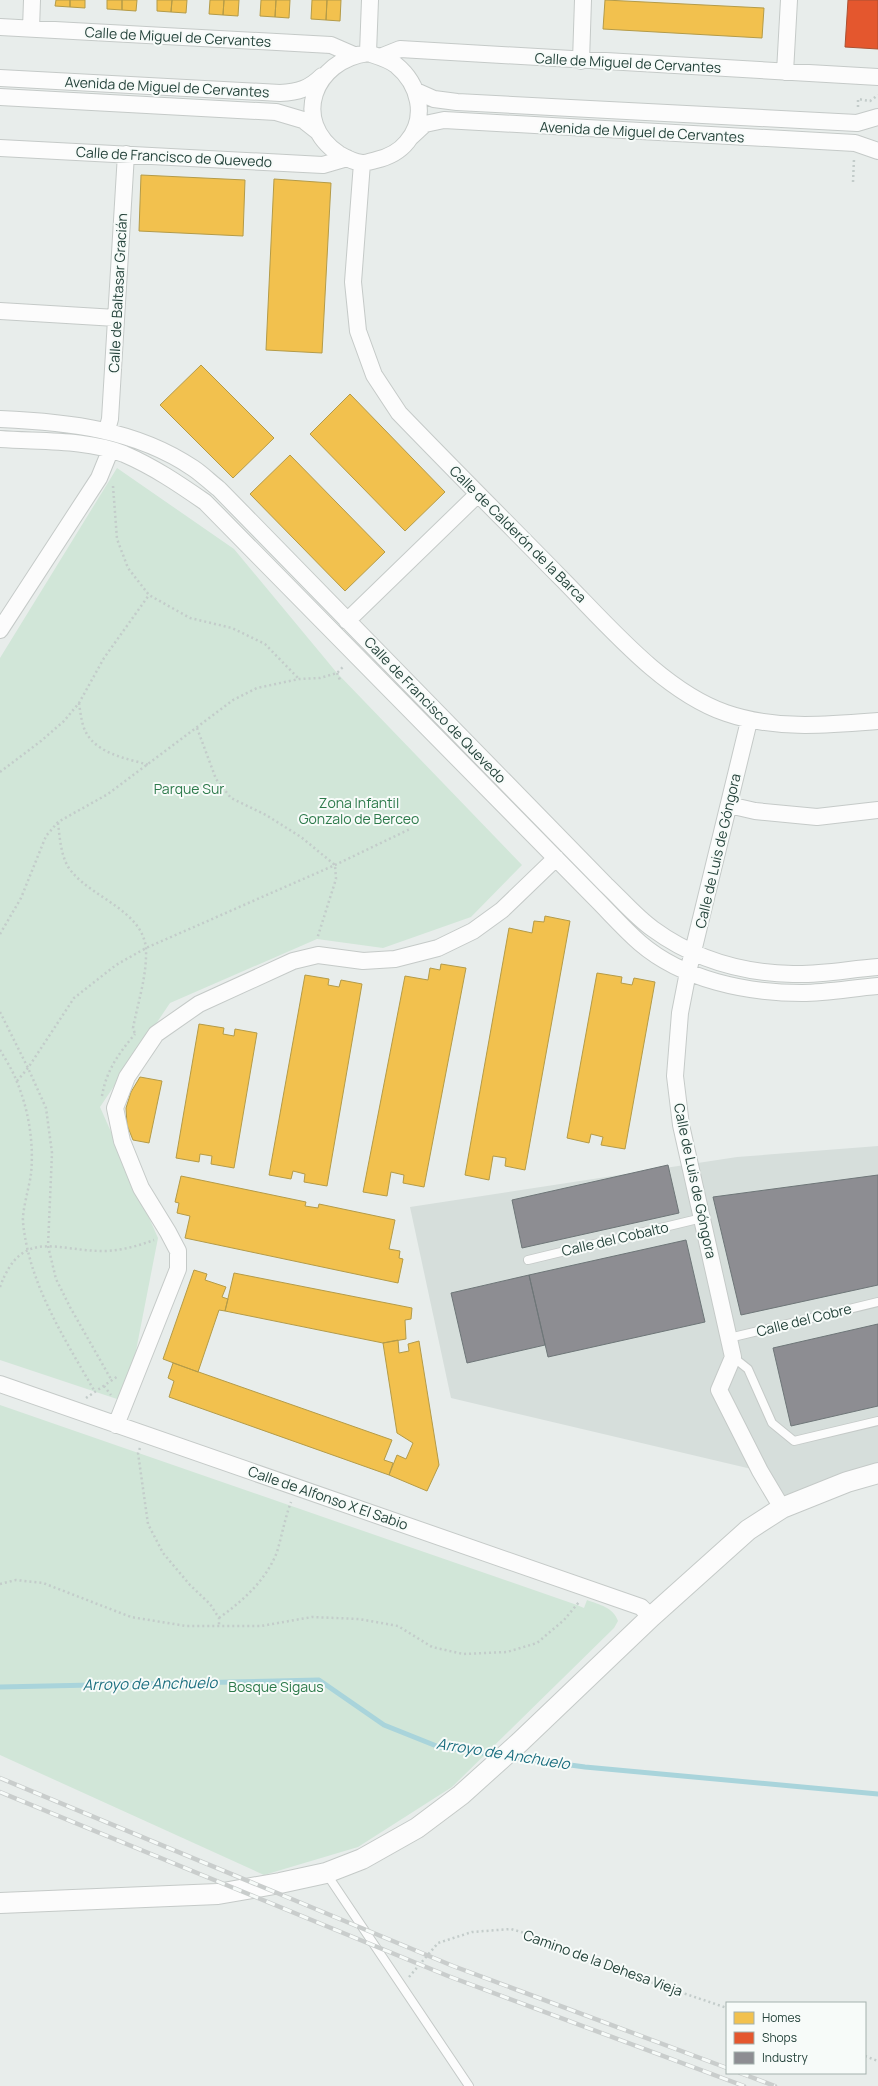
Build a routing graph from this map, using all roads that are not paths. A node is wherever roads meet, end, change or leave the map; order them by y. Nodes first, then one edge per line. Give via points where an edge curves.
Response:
1 (32, 0) edge
2 (370, 0) edge
3 (583, 0) edge
4 (789, 0) edge
5 (0, 27) edge
6 (30, 29) junction
7 (367, 55) junction
8 (581, 61) junction
9 (328, 71) junction
10 (785, 72) junction
11 (878, 77) edge
12 (0, 78) edge
13 (416, 91) junction
14 (0, 97) edge
15 (878, 117) edge
16 (317, 131) junction
17 (411, 137) junction
18 (0, 148) edge
19 (878, 151) edge
20 (126, 154) junction
21 (354, 160) junction
22 (0, 311) edge
23 (116, 318) junction
24 (0, 419) edge
25 (107, 430) junction
26 (0, 440) edge
27 (110, 451) junction
28 (478, 494) junction
29 (347, 621) junction
30 (0, 630) edge
31 (749, 721) junction
32 (878, 721) edge
33 (729, 805) junction
34 (878, 810) edge
35 (556, 858) junction
36 (694, 952) junction
37 (878, 967) edge
38 (688, 972) junction
39 (878, 986) edge
40 (702, 1218) junction
41 (528, 1260) dead end
42 (878, 1302) edge
43 (729, 1338) junction
44 (733, 1357) junction
45 (0, 1384) edge
46 (878, 1421) edge
47 (116, 1425) junction
48 (878, 1473) edge
49 (782, 1508) junction
50 (651, 1617) junction
51 (326, 1872) junction
52 (0, 1903) edge
53 (470, 2086) edge

1 - 6 street
2 - 7 street
3 - 8 street
4 - 10 street
5 - 6 street, Calle de Miguel de Cervantes
6 - 7 street, Calle de Miguel de Cervantes via 331,46
7 - 8 street, Calle de Miguel de Cervantes via 400,49
7 - 9 street
7 - 13 street via 395,64 411,80
8 - 10 street, Calle de Miguel de Cervantes
9 - 12 street, Avenida de Miguel de Cervantes via 312,85 298,92
9 - 16 street via 320,81 313,100 312,112
10 - 11 street, Calle de Miguel de Cervantes
13 - 15 street, Avenida de Miguel de Cervantes via 434,99 457,102 857,123
13 - 17 street via 419,108 416,127
14 - 16 street, Avenida de Miguel de Cervantes via 276,112 304,120
16 - 21 street via 328,146
17 - 19 street, Avenida de Miguel de Cervantes via 425,124 444,120 855,143
17 - 21 street via 403,147 388,157
18 - 20 street, Calle de Francisco de Quevedo
20 - 21 street, Calle de Francisco de Quevedo via 323,166
20 - 23 street, Calle de Baltasar Gracián
21 - 28 street, Calle de Calderón de la Barca via 353,282 358,331 374,375 399,413
22 - 23 street
23 - 25 street, Calle de Baltasar Gracián via 110,419
24 - 25 street, Calle de Francisco de Quevedo
25 - 29 street, Calle de Francisco de Quevedo via 157,448 193,468 219,489
26 - 27 street, Calle de Francisco de Quevedo via 82,444
27 - 30 street via 98,478
27 - 35 street, Calle de Francisco de Quevedo via 123,454 167,475 205,502
28 - 29 street
28 - 31 street, Calle de Calderón de la Barca via 653,670 687,694 724,713
29 - 36 street, Calle de Francisco de Quevedo via 606,885 652,928
31 - 32 street, Calle de Calderón de la Barca via 814,726
31 - 33 street, Calle de Luis de Góngora
33 - 34 street via 817,816
33 - 36 street, Calle de Luis de Góngora
35 - 38 street, Calle de Francisco de Quevedo via 640,943
35 - 47 street via 502,910 472,931 438,948 394,959 363,961 318,955 293,961 199,1004 156,1034 127,1077 115,1108 122,1141 141,1188 178,1251 178,1269
36 - 37 street, Calle de Francisco de Quevedo via 714,962 748,971 794,974
36 - 38 street, Calle de Luis de Góngora
38 - 39 street, Calle de Francisco de Quevedo via 746,989 803,993
38 - 40 street, Calle de Luis de Góngora via 680,1013 675,1076 680,1125
40 - 41 lane, Calle del Cobalto
40 - 43 street, Calle de Luis de Góngora
42 - 43 lane, Calle del Cobre
43 - 44 street, Calle de Luis de Góngora
44 - 46 lane via 748,1369 772,1423 794,1441
44 - 49 street via 719,1390
45 - 47 street, Calle de Alfonso X El Sabio
47 - 50 street, Calle de Alfonso X El Sabio via 641,1606
48 - 49 street via 841,1484
49 - 50 street via 748,1530
50 - 51 street via 482,1777 417,1828 362,1859
51 - 52 street via 218,1894
51 - 53 lane

